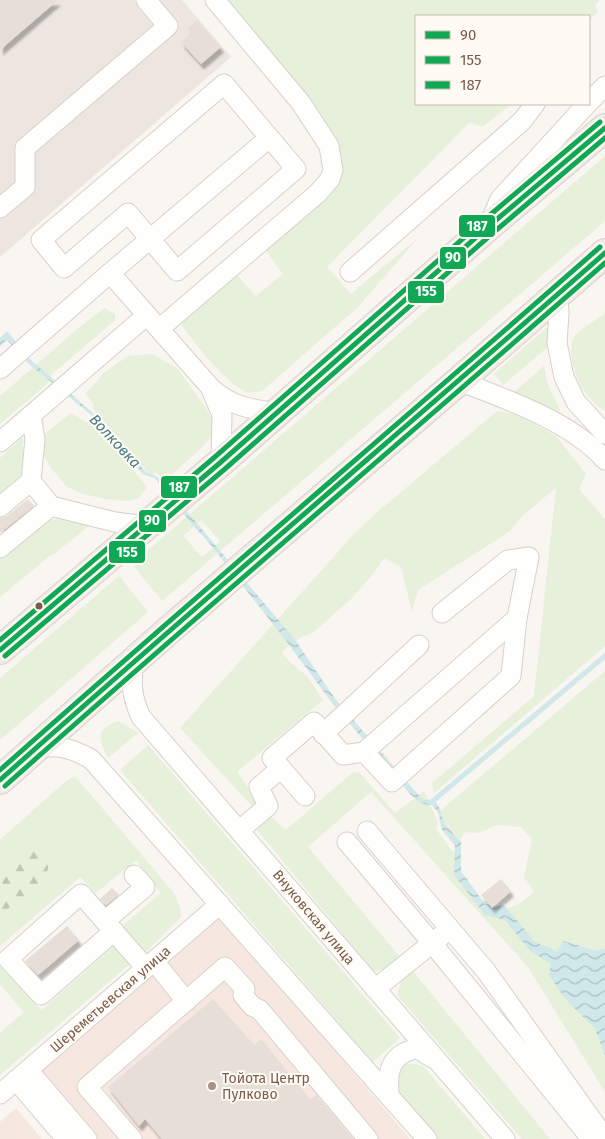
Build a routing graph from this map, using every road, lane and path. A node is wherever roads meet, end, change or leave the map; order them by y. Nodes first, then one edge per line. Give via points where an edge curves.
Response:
1 (146, 0) edge
2 (215, 0) edge
3 (605, 86) edge
4 (590, 98) edge
5 (534, 105) edge
6 (582, 105) edge
7 (605, 128) edge
8 (269, 138) junction
9 (0, 208) edge
10 (489, 226) junction
11 (150, 239) junction
12 (605, 253) edge
13 (350, 272) dead end
14 (110, 273) junction
15 (558, 295) junction
16 (153, 322) junction
17 (0, 369) edge
18 (459, 381) junction
19 (210, 388) junction
20 (278, 413) junction
21 (31, 415) junction
22 (0, 442) edge
23 (602, 445) edge
24 (221, 462) junction
25 (31, 481) junction
26 (51, 506) junction
27 (0, 507) edge
28 (146, 526) junction
29 (0, 548) edge
30 (442, 613) dead end
31 (517, 618) junction
32 (420, 645) dead end
33 (0, 650) edge
34 (134, 661) junction
35 (323, 734) junction
36 (39, 746) junction
37 (364, 752) junction
38 (281, 768) junction
39 (0, 780) edge
40 (305, 796) dead end
41 (240, 830) junction
42 (367, 831) dead end
43 (347, 842) dead end
44 (134, 875) dead end
45 (220, 904) junction
46 (110, 926) junction
47 (450, 929) junction
48 (432, 943) junction
49 (150, 964) junction
50 (375, 989) junction
51 (186, 1001) junction
52 (436, 1060) junction
53 (22, 1075) junction
54 (0, 1094) edge
55 (390, 1096) junction
56 (605, 1138) edge
57 (66, 1139) edge
58 (87, 1139) edge
59 (132, 1139) edge
60 (368, 1139) edge
61 (427, 1139) edge
62 (505, 1139) edge
63 (592, 1139) edge

1 - 9 street via 168,26 24,148 25,187
2 - 16 street via 300,103 329,146 333,170 318,193
3 - 4 street
5 - 13 street via 522,121
6 - 10 street via 500,199
7 - 10 highway
8 - 11 street
8 - 11 street via 296,169 177,271
8 - 11 street via 224,84 41,240 64,268 128,213
10 - 20 highway
11 - 14 street
12 - 15 highway
14 - 16 street
14 - 17 street
15 - 18 highway
15 - 23 street via 557,343 564,377
16 - 19 street
16 - 21 street
18 - 23 street
18 - 34 highway
19 - 20 street via 233,404
19 - 24 street via 222,415
20 - 24 highway
21 - 22 street
21 - 25 street via 35,439
24 - 28 highway
25 - 26 street
25 - 27 street
26 - 28 street via 114,522
26 - 29 street
28 - 33 highway
30 - 31 street via 508,560 528,557
31 - 37 street
31 - 37 street via 511,676 392,782
32 - 35 street
34 - 36 highway
34 - 41 street, Внуковская улица via 134,702 141,717
35 - 37 street via 343,755
35 - 38 street via 314,722 272,758
36 - 39 highway
36 - 45 street via 60,746 91,759
38 - 40 street
38 - 41 street via 259,787 268,806
41 - 50 street, Внуковская улица
42 - 47 street
43 - 48 street
44 - 46 street via 145,887
45 - 49 street, Шереметьевская улица
45 - 55 street
46 - 46 street via 81,894 8,959 41,995
46 - 49 street
47 - 48 street
47 - 56 street via 486,971
48 - 50 street
48 - 63 street
49 - 51 street
49 - 53 street, Шереметьевская улица
50 - 52 street, Внуковская улица
51 - 59 street via 87,1087
51 - 60 street via 225,967 245,989 243,995 260,1010
52 - 55 street via 417,1049 400,1055 389,1073
52 - 62 street, Внуковская улица
53 - 54 street, Шереметьевская улица
53 - 57 street
53 - 58 street
55 - 61 street

